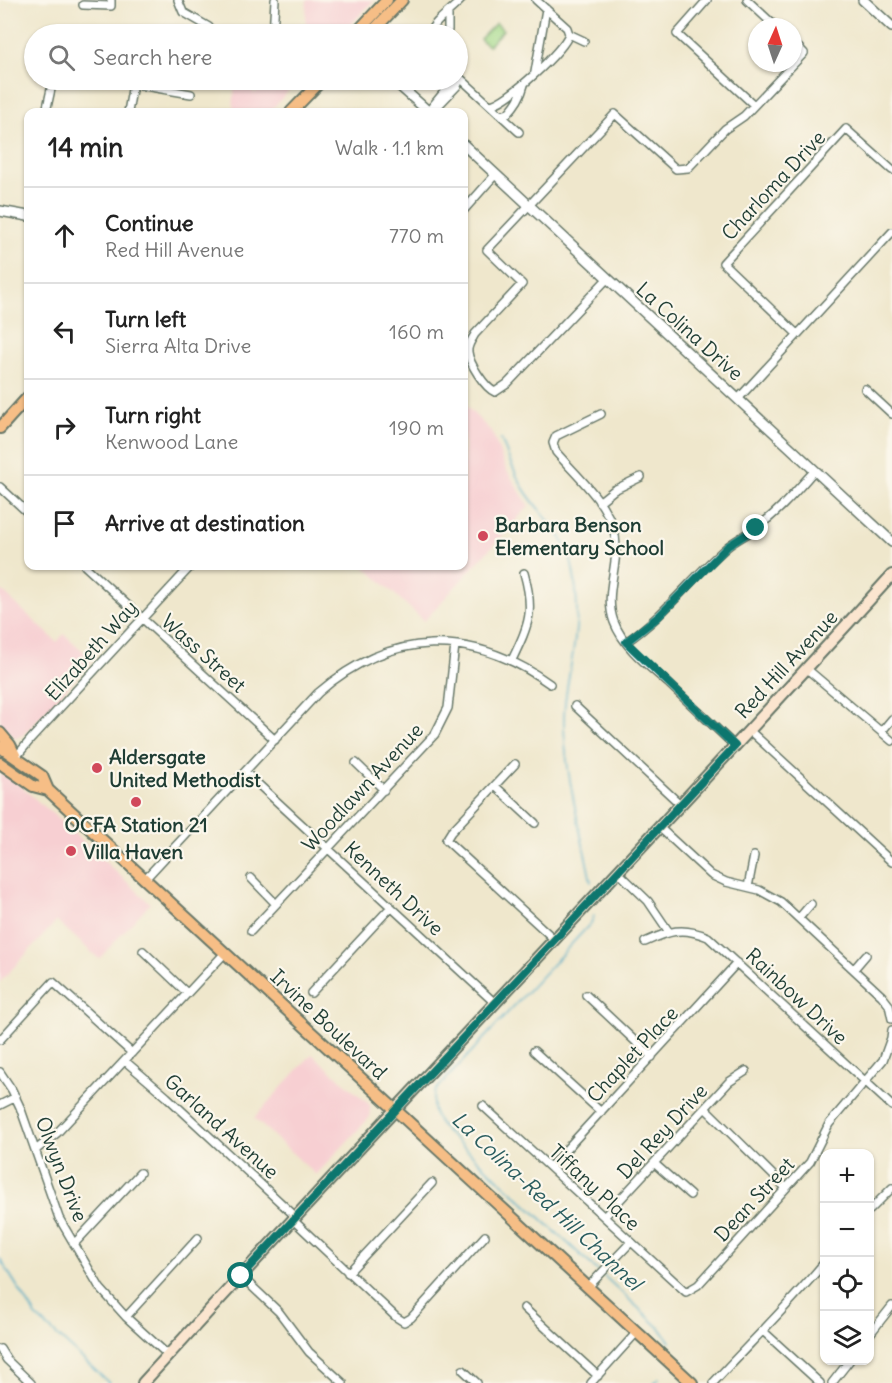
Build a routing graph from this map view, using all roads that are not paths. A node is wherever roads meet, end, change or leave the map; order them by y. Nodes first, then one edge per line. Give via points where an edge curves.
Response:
1 (111, 0) edge
2 (178, 0) edge
3 (275, 0) edge
4 (387, 0) edge
5 (402, 0) edge
6 (461, 0) edge
7 (536, 0) edge
8 (707, 0) edge
9 (747, 0) edge
10 (863, 0) edge
11 (83, 5) dead end
12 (545, 9) junction
13 (448, 15) junction
14 (766, 18) edge
15 (891, 23) edge
16 (204, 24) edge
17 (274, 24) edge
18 (365, 24) edge
19 (379, 24) edge
20 (437, 24) edge
21 (448, 24) edge
22 (568, 34) junction
23 (584, 41) dead end
24 (786, 72) edge
25 (534, 74) junction
26 (468, 85) edge
27 (524, 85) junction
28 (51, 90) edge
29 (133, 90) edge
30 (168, 90) edge
31 (312, 90) edge
32 (405, 90) edge
33 (453, 90) edge
34 (191, 94) dead end
35 (490, 105) junction
36 (754, 105) junction
37 (47, 108) edge
38 (129, 108) edge
39 (295, 108) edge
40 (425, 108) edge
41 (434, 108) edge
42 (499, 114) junction
43 (519, 132) dead end
44 (468, 149) edge
45 (892, 170) edge
46 (495, 176) junction
47 (468, 206) edge
48 (528, 206) junction
49 (0, 211) edge
50 (24, 215) edge
51 (892, 232) edge
52 (607, 279) junction
53 (797, 334) junction
54 (865, 389) dead end
55 (738, 399) junction
56 (24, 401) edge
57 (601, 414) dead end
58 (892, 414) edge
59 (0, 428) edge
60 (815, 470) junction
61 (641, 477) dead end
62 (0, 486) edge
63 (599, 502) junction
64 (24, 509) edge
65 (892, 542) edge
66 (89, 570) edge
67 (187, 570) edge
68 (524, 573) dead end
69 (892, 575) edge
70 (142, 618) junction
71 (626, 642) junction
72 (455, 645) junction
73 (512, 660) junction
74 (807, 669) junction
75 (550, 684) dead end
76 (575, 706) dead end
77 (892, 719) edge
78 (749, 730) junction
79 (882, 731) junction
80 (0, 733) edge
81 (274, 740) junction
82 (892, 741) edge
83 (735, 746) junction
84 (0, 747) edge
85 (16, 757) junction
86 (0, 763) edge
87 (356, 763) dead end
88 (515, 764) dead end
89 (245, 772) junction
90 (495, 786) junction
91 (48, 790) junction
92 (384, 790) junction
93 (680, 804) junction
94 (535, 824) dead end
95 (659, 827) junction
96 (328, 849) junction
97 (754, 856) dead end
98 (892, 862) edge
99 (618, 872) junction
100 (251, 878) dead end
101 (145, 879) junction
102 (748, 887) junction
103 (276, 904) junction
104 (811, 904) dead end
105 (391, 907) junction
106 (798, 918) junction
107 (251, 931) dead end
108 (669, 932) junction
109 (555, 940) junction
110 (645, 942) dead end
111 (143, 951) dead end
112 (225, 953) junction
113 (866, 956) dead end
114 (737, 963) junction
115 (854, 969) junction
116 (187, 993) junction
117 (311, 993) dead end
118 (586, 995) dead end
119 (495, 1004) junction
120 (892, 1019) edge
121 (892, 1030) edge
122 (0, 1040) edge
123 (534, 1051) dead end
124 (132, 1053) junction
125 (652, 1057) junction
126 (124, 1061) junction
127 (746, 1071) dead end
128 (0, 1072) edge
129 (866, 1082) junction
130 (16, 1097) junction
131 (0, 1105) edge
132 (483, 1106) dead end
133 (892, 1106) edge
134 (706, 1109) junction
135 (396, 1110) junction
136 (601, 1112) junction
137 (37, 1149) junction
138 (655, 1164) junction
139 (550, 1167) junction
140 (140, 1173) dead end
141 (432, 1183) dead end
142 (786, 1188) junction
143 (892, 1188) edge
144 (690, 1195) dead end
145 (874, 1206) edge
146 (604, 1217) junction
147 (294, 1218) junction
148 (485, 1236) dead end
149 (198, 1238) dead end
150 (631, 1242) junction
151 (74, 1244) junction
152 (820, 1268) edge
153 (348, 1273) junction
154 (241, 1276) junction
155 (588, 1287) junction
156 (686, 1292) joint
157 (892, 1306) edge
158 (524, 1308) dead end
159 (889, 1315) edge
160 (126, 1317) junction
161 (763, 1330) junction
162 (874, 1331) edge
163 (637, 1332) junction
164 (0, 1348) edge
165 (168, 1355) junction
166 (846, 1365) edge
167 (463, 1370) dead end
168 (598, 1376) junction
169 (31, 1383) edge
170 (143, 1383) edge
171 (343, 1383) edge
172 (477, 1383) edge
173 (591, 1383) edge
174 (692, 1383) edge
175 (713, 1383) edge
176 (820, 1383) edge
177 (832, 1383) edge

1 - 11 street via 111,6
2 - 16 street via 183,12
3 - 17 street
4 - 18 main road
5 - 19 main road
6 - 13 street
7 - 12 street
8 - 36 street via 676,34
9 - 14 street
10 - 15 street
12 - 22 street via 567,28
12 - 25 street
13 - 20 street
13 - 21 street
22 - 23 street
22 - 25 street
24 - 36 street
25 - 27 street
26 - 35 street
27 - 35 street
27 - 42 street via 513,108 507,114
28 - 37 street
29 - 38 street
30 - 34 street
31 - 39 main road
32 - 40 street
33 - 41 street
35 - 42 street
36 - 48 street via 682,170 676,169 615,114
42 - 43 street
44 - 46 street, La Colina Drive
45 - 53 street, Charloma Drive via 846,129 723,263
46 - 47 street
46 - 48 street, La Colina Drive
48 - 52 street, La Colina Drive
48 - 52 street via 487,250 522,284 469,344 472,363 489,390 495,392 507,384
49 - 50 street
51 - 53 street
52 - 55 street, La Colina Drive
53 - 55 street
54 - 58 street
55 - 60 street, La Colina Drive
56 - 59 main road
57 - 63 street via 556,436 553,443 556,452
60 - 65 street, La Colina Drive
60 - 71 street via 775,513 728,546 658,617
61 - 63 street
62 - 64 street
63 - 71 street via 615,534 610,604
66 - 70 street, Wass Street
67 - 70 street, Elizabeth Way
68 - 73 street via 530,612
69 - 74 main road, Red Hill Avenue
70 - 81 street, Wass Street
70 - 85 street, Elizabeth Way
71 - 83 street
72 - 73 street
72 - 81 street via 424,644 395,650 349,669 318,693
72 - 92 street, Woodlawn Avenue via 448,708 441,725
73 - 75 street
74 - 78 main road, Red Hill Avenue
74 - 79 street
76 - 93 street
77 - 79 street
78 - 83 main road, Red Hill Avenue
78 - 98 street
79 - 82 street
80 - 85 main road
81 - 89 street
83 - 93 main road, Red Hill Avenue
84 - 85 main road, Irvine Boulevard
85 - 91 main road, Irvine Boulevard via 42,776
86 - 91 main road, Irvine Boulevard via 33,786
87 - 92 street
88 - 90 street
89 - 96 street, Kenneth Drive
89 - 101 street
90 - 94 street
90 - 109 street via 446,840
91 - 101 main road, Irvine Boulevard
92 - 96 street, Woodlawn Avenue
93 - 95 main road, Red Hill Avenue
95 - 99 main road, Red Hill Avenue
95 - 102 street via 711,875
96 - 103 street, Woodlawn Avenue
96 - 105 street, Kenneth Drive
97 - 102 street
99 - 108 street via 648,901
99 - 109 main road, Red Hill Avenue
100 - 103 street
101 - 112 main road, Irvine Boulevard
102 - 106 street via 771,895
103 - 107 street, Woodlawn Avenue
104 - 106 street
105 - 117 street
105 - 119 street, Kenneth Drive
106 - 115 street
108 - 110 street, Rainbow Drive
108 - 114 street, Rainbow Drive via 689,931 708,937
109 - 119 main road, Red Hill Avenue
111 - 116 street
112 - 116 street
112 - 135 main road, Irvine Boulevard
113 - 115 street
114 - 125 street, Chaplet Place
114 - 129 street, Rainbow Drive
115 - 120 street via 889,1005
116 - 124 street
118 - 125 street
119 - 135 main road, Red Hill Avenue
121 - 129 street, Dean Street via 883,1060
122 - 124 street via 53,982
123 - 136 street
124 - 126 street
125 - 136 street, Chaplet Place
126 - 137 street via 57,1134
126 - 147 street, Garland Avenue
127 - 134 street, Del Rey Drive via 729,1082
128 - 130 street, Olwyn Drive
129 - 133 street, Rainbow Drive
129 - 142 street, Dean Street via 829,1124 810,1162
130 - 131 street
130 - 137 street, Olwyn Drive
132 - 139 street, Tiffany Place
134 - 138 street, Del Rey Drive
134 - 142 street
135 - 147 main road, Red Hill Avenue
135 - 155 main road, Irvine Boulevard
136 - 139 street, Chaplet Place
137 - 151 street, Olwyn Drive via 59,1218
138 - 144 street
138 - 146 street, Del Rey Drive
139 - 146 street, Tiffany Place
140 - 151 street
141 - 153 street
142 - 156 street, Dean Street via 698,1285
143 - 145 street
146 - 150 street, Tiffany Place
147 - 153 street, Garland Avenue
147 - 154 main road, Red Hill Avenue
148 - 153 street, Garland Avenue via 404,1322
149 - 160 street
150 - 155 street
150 - 156 street, Tiffany Place
151 - 160 street, Olwyn Drive via 100,1288
152 - 161 street
154 - 165 main road, Red Hill Avenue
154 - 171 street via 279,1312 309,1352
155 - 163 main road, Irvine Boulevard
157 - 159 street
158 - 168 street
159 - 162 street
160 - 165 street, Olwyn Drive
161 - 175 street
161 - 176 street
163 - 168 street
163 - 174 main road, Irvine Boulevard
164 - 169 street
165 - 170 main road, Red Hill Avenue
166 - 177 street
167 - 172 street
168 - 173 street

